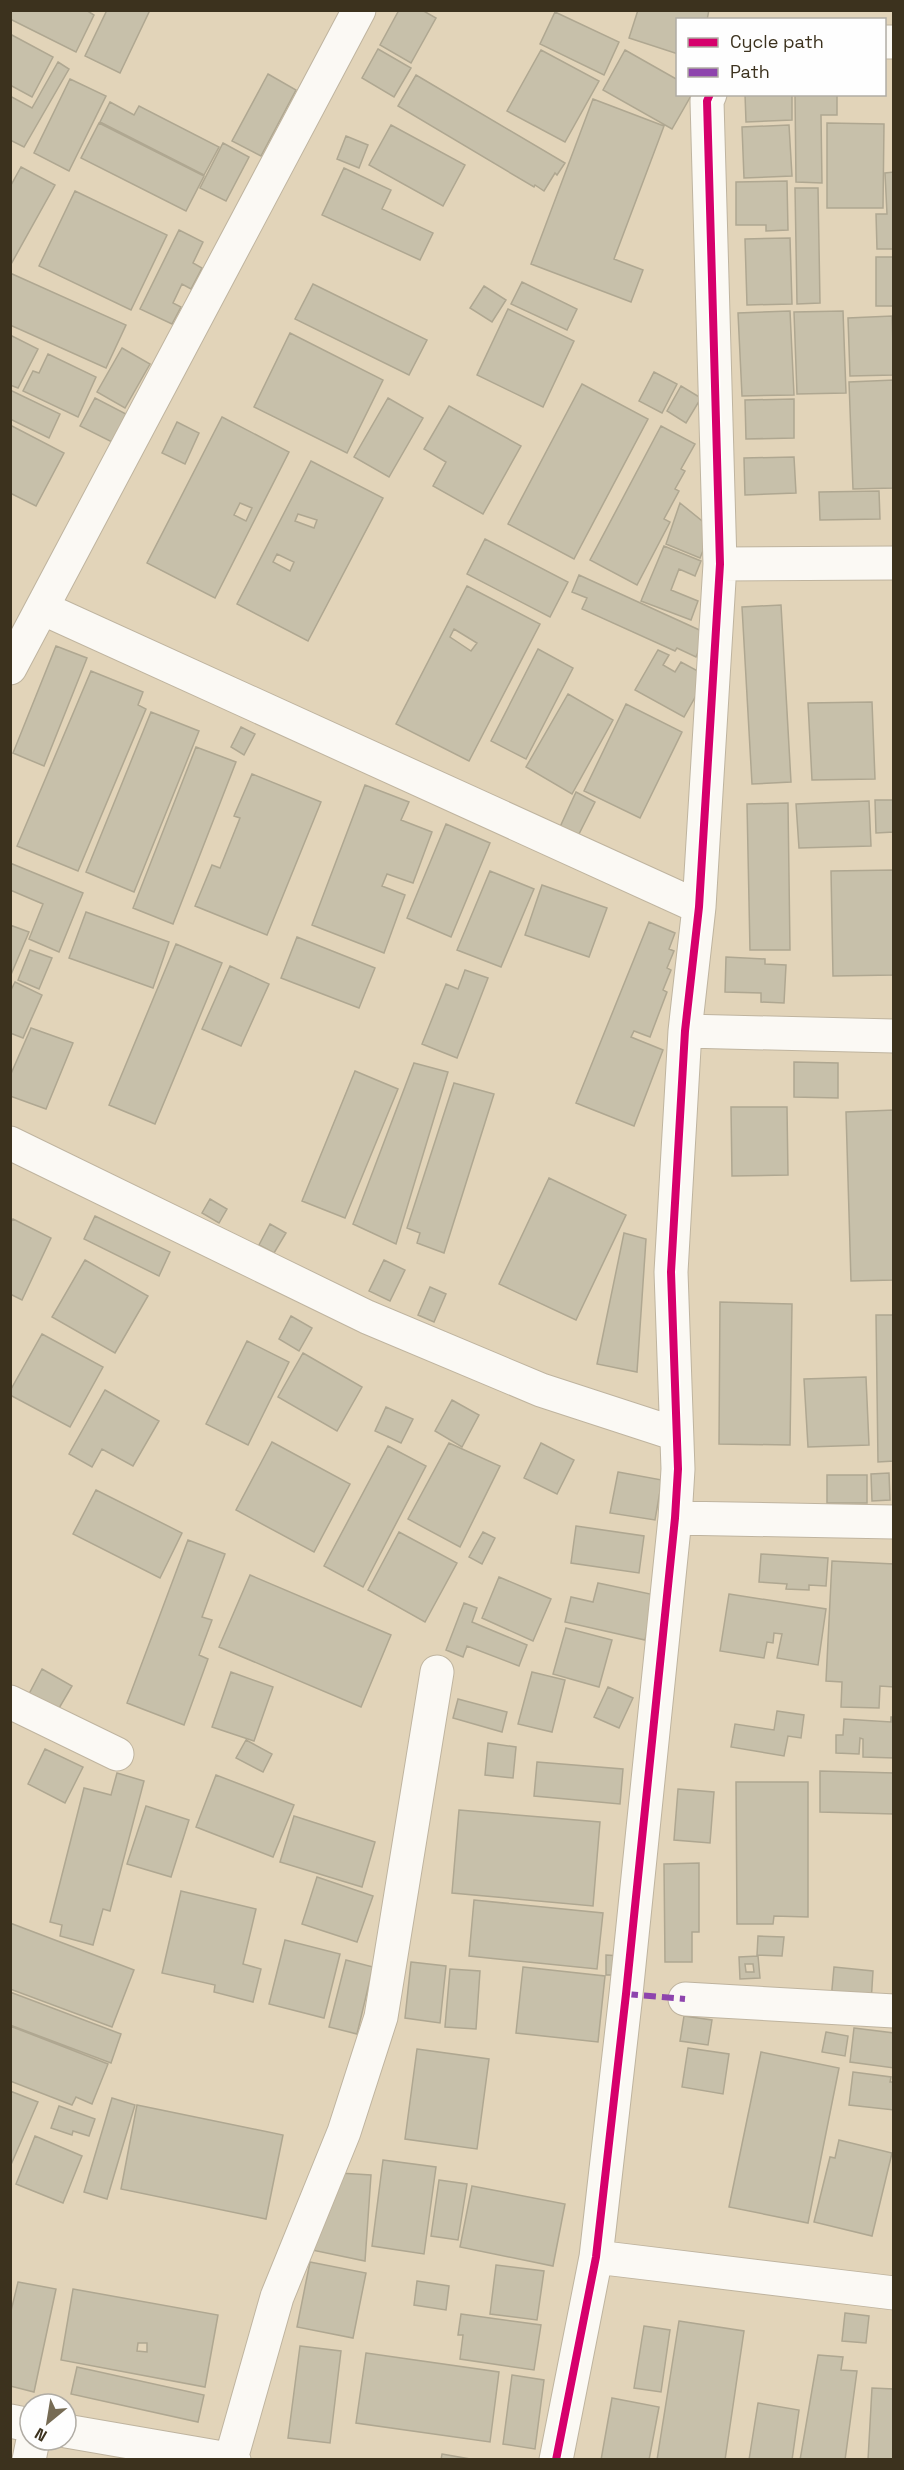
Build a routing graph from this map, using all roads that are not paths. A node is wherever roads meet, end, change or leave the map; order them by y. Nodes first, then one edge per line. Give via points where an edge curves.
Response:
1 (359, 10) edge
2 (709, 96) edge
3 (894, 562) edge
4 (720, 564) junction
5 (42, 608) junction
6 (10, 668) edge
7 (699, 907) junction
8 (685, 1031) junction
9 (894, 1036) edge
10 (10, 1143) edge
11 (676, 1434) junction
12 (675, 1518) junction
13 (894, 1522) edge
14 (437, 1672) dead end
15 (10, 1702) edge
16 (117, 1754) dead end
17 (685, 2000) dead end
18 (894, 2011) edge
19 (596, 2257) junction
20 (894, 2293) edge
21 (78, 2433) edge
22 (233, 2459) edge
23 (556, 2460) edge

1 - 5 street
2 - 4 street
3 - 4 street
4 - 7 street
5 - 6 street
5 - 7 street
7 - 8 street
8 - 9 street
8 - 11 street via 671,1272
10 - 11 street via 367,1317 541,1390
11 - 12 street
12 - 13 street
12 - 19 street
14 - 22 street via 381,2017 344,2132 276,2297
15 - 16 street
17 - 18 street
19 - 20 street
19 - 23 street
21 - 22 street

